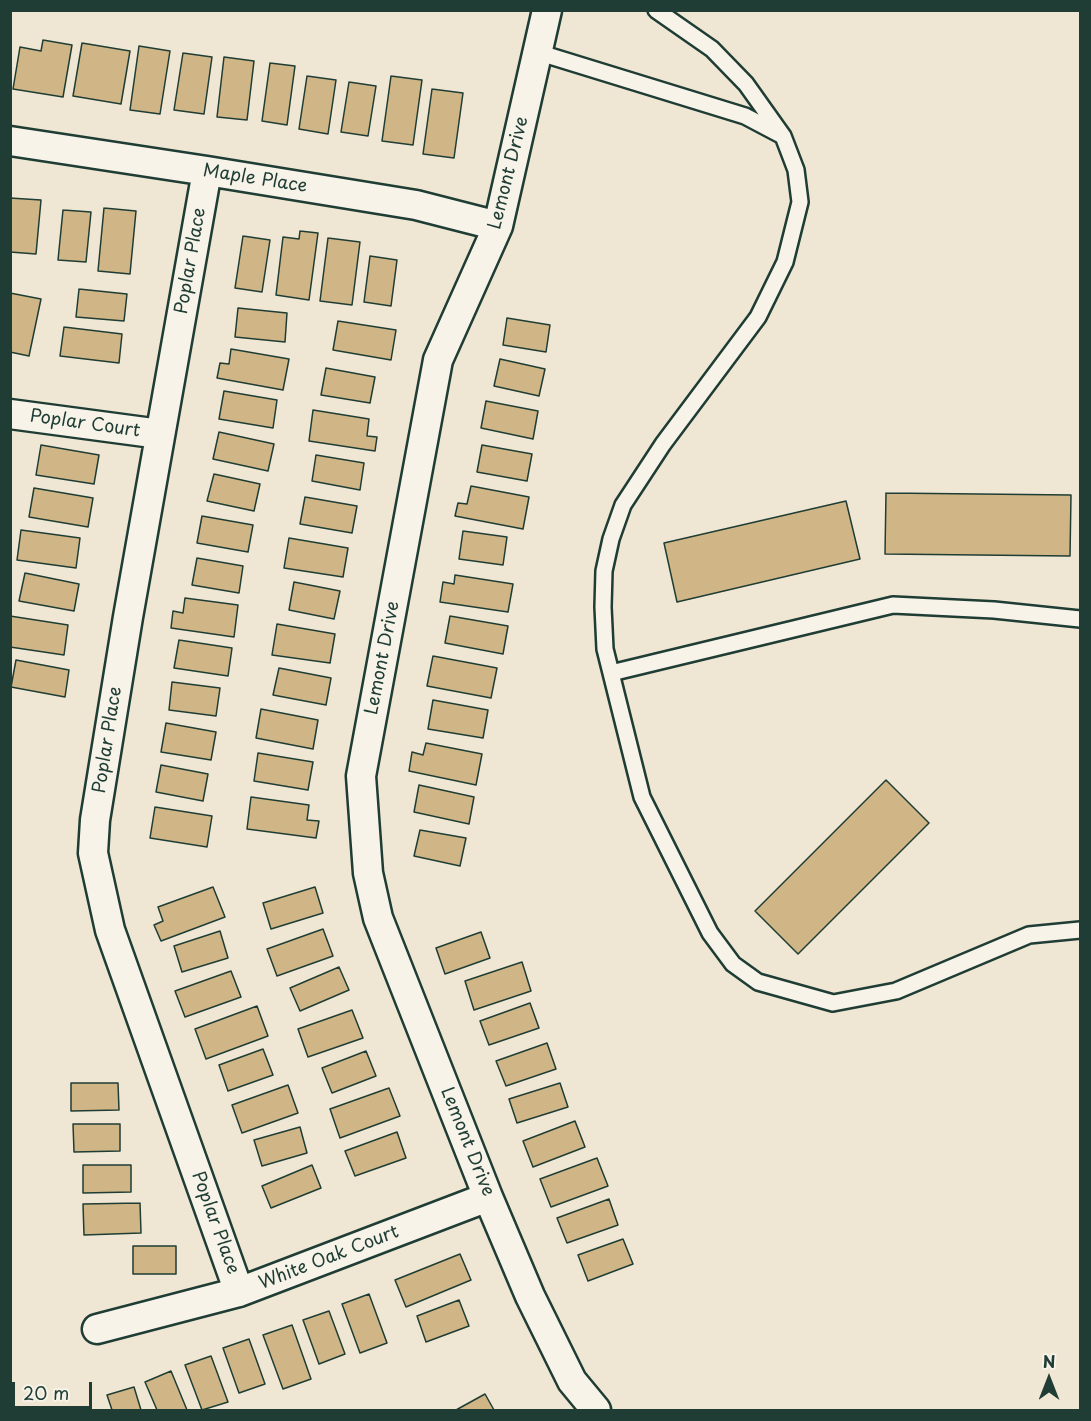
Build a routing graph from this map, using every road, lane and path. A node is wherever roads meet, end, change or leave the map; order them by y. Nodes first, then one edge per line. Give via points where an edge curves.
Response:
1 (547, 10) edge
2 (656, 10) edge
3 (537, 52) junction
4 (783, 136) junction
5 (10, 141) edge
6 (207, 171) junction
7 (498, 226) junction
8 (10, 414) edge
9 (159, 434) junction
10 (1080, 619) edge
11 (611, 673) junction
12 (1080, 930) edge
13 (488, 1197) junction
14 (239, 1292) junction
15 (97, 1329) dead end
16 (596, 1410) edge

1 - 3 street, Lemont Drive
2 - 4 lane via 712,49 746,84
3 - 4 lane via 745,116
3 - 7 street, Lemont Drive
4 - 11 lane via 796,170 800,202 785,262 758,316 623,505 611,539 604,571 603,607 605,649
5 - 6 street, Maple Place
6 - 7 street, Maple Place via 416,205
6 - 9 street, Poplar Place
7 - 13 street, Lemont Drive via 438,360 361,777 368,873 378,918
8 - 9 street, Poplar Court
9 - 14 street, Poplar Place via 95,820 93,853 110,930
10 - 11 lane via 893,605
11 - 12 lane via 642,797 710,933 733,964 758,982 833,1003 896,991 1029,935
13 - 14 street, White Oak Court
13 - 16 street, Lemont Drive via 572,1381
14 - 15 street, White Oak Court

